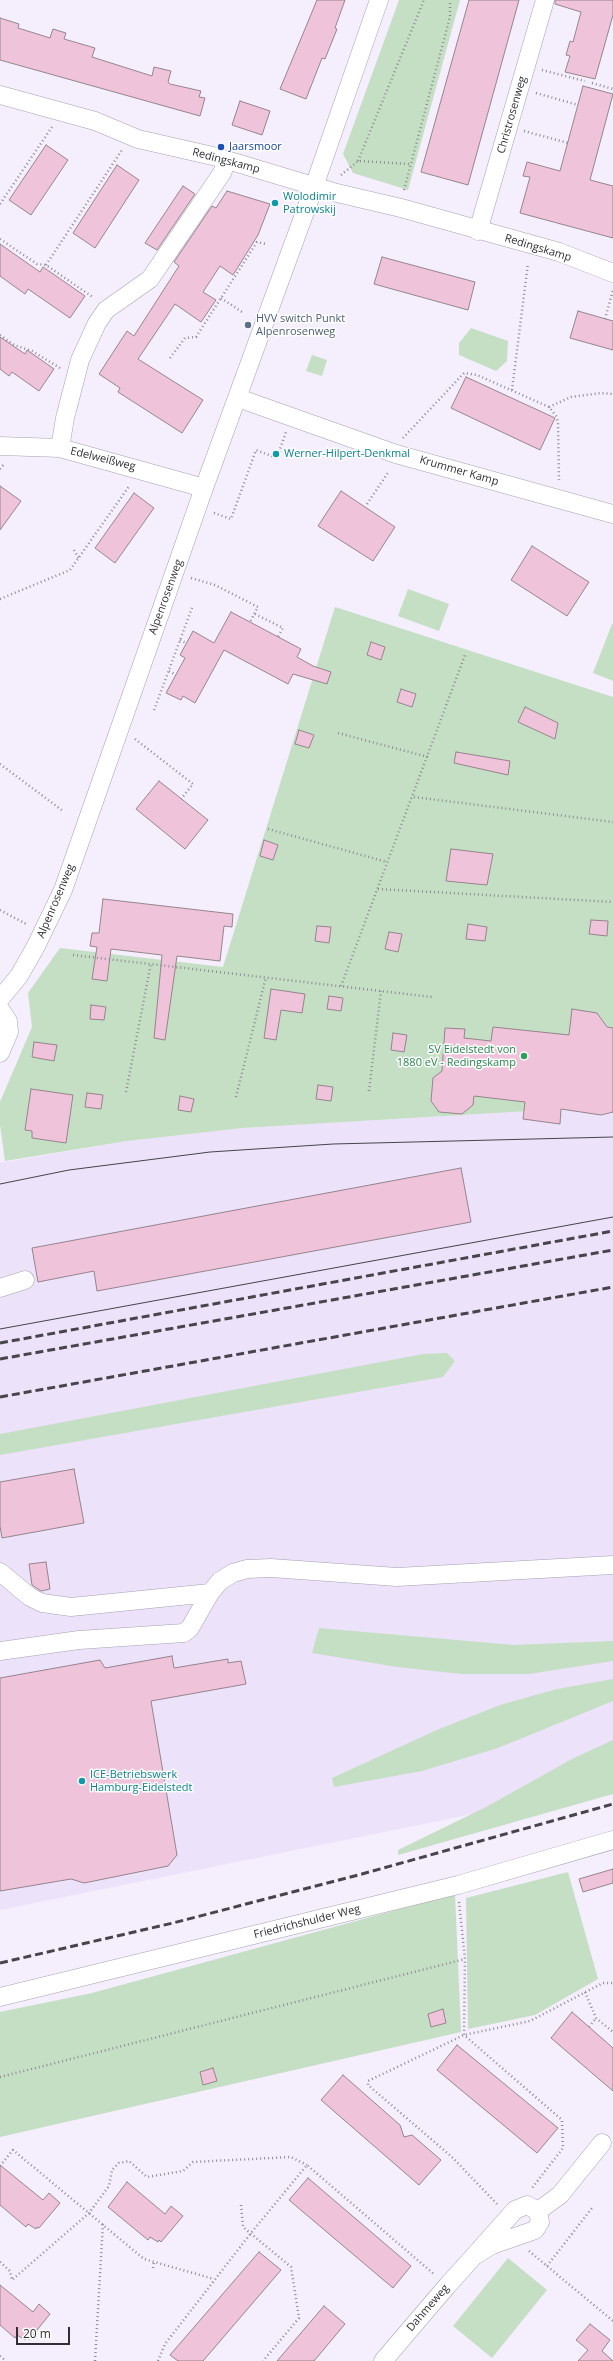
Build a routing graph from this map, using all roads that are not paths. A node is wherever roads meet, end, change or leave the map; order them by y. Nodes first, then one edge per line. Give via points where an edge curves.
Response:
1 (379, 0) edge
2 (545, 0) edge
3 (0, 95) edge
4 (227, 160) junction
5 (314, 186) junction
6 (478, 231) junction
7 (613, 273) edge
8 (238, 398) junction
9 (0, 446) edge
10 (60, 448) junction
11 (204, 488) junction
12 (613, 514) edge
13 (0, 999) edge
14 (0, 1009) edge
15 (0, 1053) edge
16 (25, 1280) dead end
17 (0, 1288) edge
18 (613, 1565) edge
19 (0, 1572) edge
20 (210, 1593) junction
21 (0, 1651) edge
22 (613, 1840) edge
23 (0, 1997) edge
24 (602, 2143) dead end
25 (538, 2211) junction
26 (474, 2256) junction
27 (383, 2361) edge

1 - 5 street
2 - 6 street, Christrosenweg
3 - 4 street, Redingskamp via 95,121 138,140
4 - 5 street, Redingskamp
4 - 10 street via 222,173 150,279 106,310 97,323 80,360
5 - 6 street, Redingskamp
5 - 8 street, Alpenrosenweg
6 - 7 street, Redingskamp via 559,252
8 - 11 street, Alpenrosenweg
8 - 12 street, Krummer Kamp via 396,454
9 - 10 street, Edelweißweg
10 - 11 street, Edelweißweg
11 - 13 street, Alpenrosenweg via 63,890 19,976
14 - 15 street via 8,1021 9,1032
16 - 17 street
18 - 20 street via 397,1577 271,1568 247,1569 233,1573 220,1581
19 - 20 street via 30,1597 42,1603 71,1607
20 - 21 street via 190,1628 184,1633 78,1640
22 - 23 street, Friedrichshulder Weg via 458,1884
24 - 25 street via 560,2195
25 - 26 street, Dahmeweg via 540,2222 535,2230 492,2245
25 - 26 street, Dahmeweg via 530,2205 518,2207
26 - 27 street, Dahmeweg

